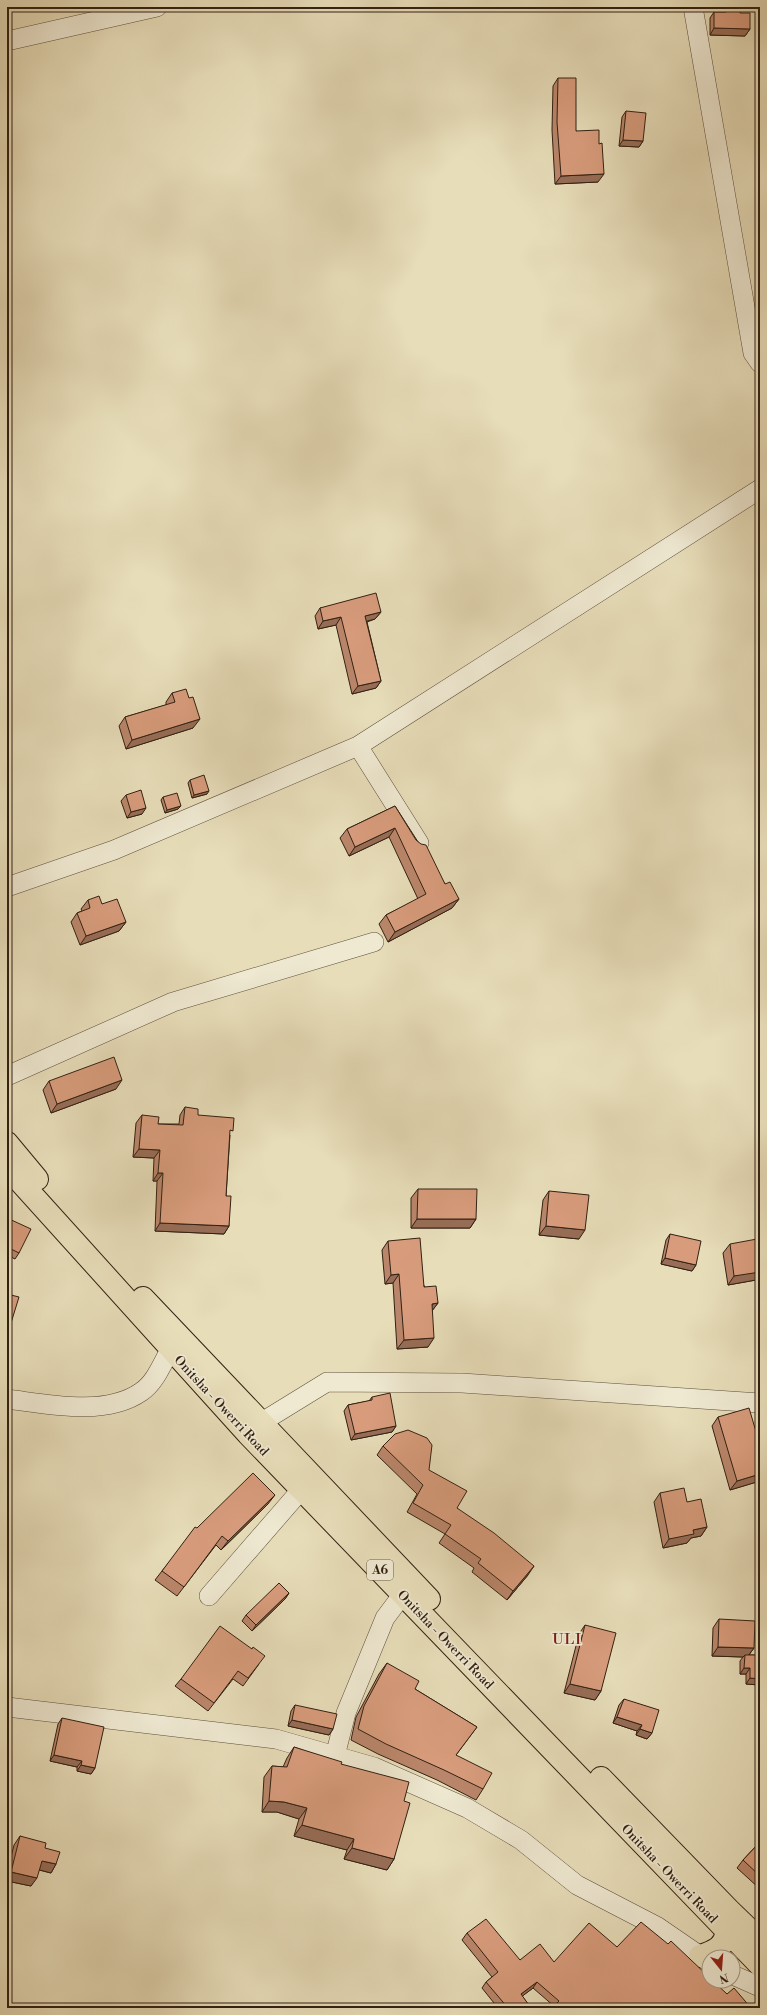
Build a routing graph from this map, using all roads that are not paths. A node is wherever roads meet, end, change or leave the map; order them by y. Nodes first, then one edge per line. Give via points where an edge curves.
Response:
1 (157, 7) edge
2 (693, 7) edge
3 (7, 41) edge
4 (760, 363) edge
5 (760, 489) edge
6 (358, 746) junction
7 (419, 844) edge
8 (7, 887) edge
9 (374, 942) dead end
10 (7, 1076) edge
11 (7, 1144) edge
12 (7, 1167) edge
13 (170, 1350) junction
14 (7, 1399) edge
15 (760, 1402) edge
16 (262, 1422) junction
17 (301, 1490) junction
18 (404, 1594) junction
19 (209, 1596) dead end
20 (7, 1707) edge
21 (335, 1756) junction
22 (726, 1931) junction
23 (760, 1940) edge
24 (717, 1949) edge
25 (701, 1956) edge
26 (760, 1965) edge
27 (741, 1979) edge
28 (760, 1987) edge

1 - 3 street
2 - 4 street via 753,353
5 - 6 street
6 - 7 street
6 - 8 street via 114,850
9 - 10 street via 173,1002
11 - 16 highway, Onitsha - Owerri Road / A6 via 146,1302
12 - 13 highway, Onitsha - Owerri Road / A6
13 - 14 street via 153,1381 142,1392 128,1399 77,1408
13 - 17 highway, Onitsha - Owerri Road / A6
15 - 16 street via 462,1383 327,1382
16 - 23 highway, Onitsha - Owerri Road / A6 via 492,1665
17 - 18 highway, Onitsha - Owerri Road / A6
17 - 19 street
18 - 21 street via 382,1625 346,1713
18 - 22 highway, Onitsha - Owerri Road / A6
20 - 21 street via 276,1739
21 - 25 street via 374,1767 467,1808 521,1840 578,1885 658,1927
22 - 24 highway via 725,1941
22 - 26 highway, Onitsha - Owerri Road / A6
27 - 28 street

